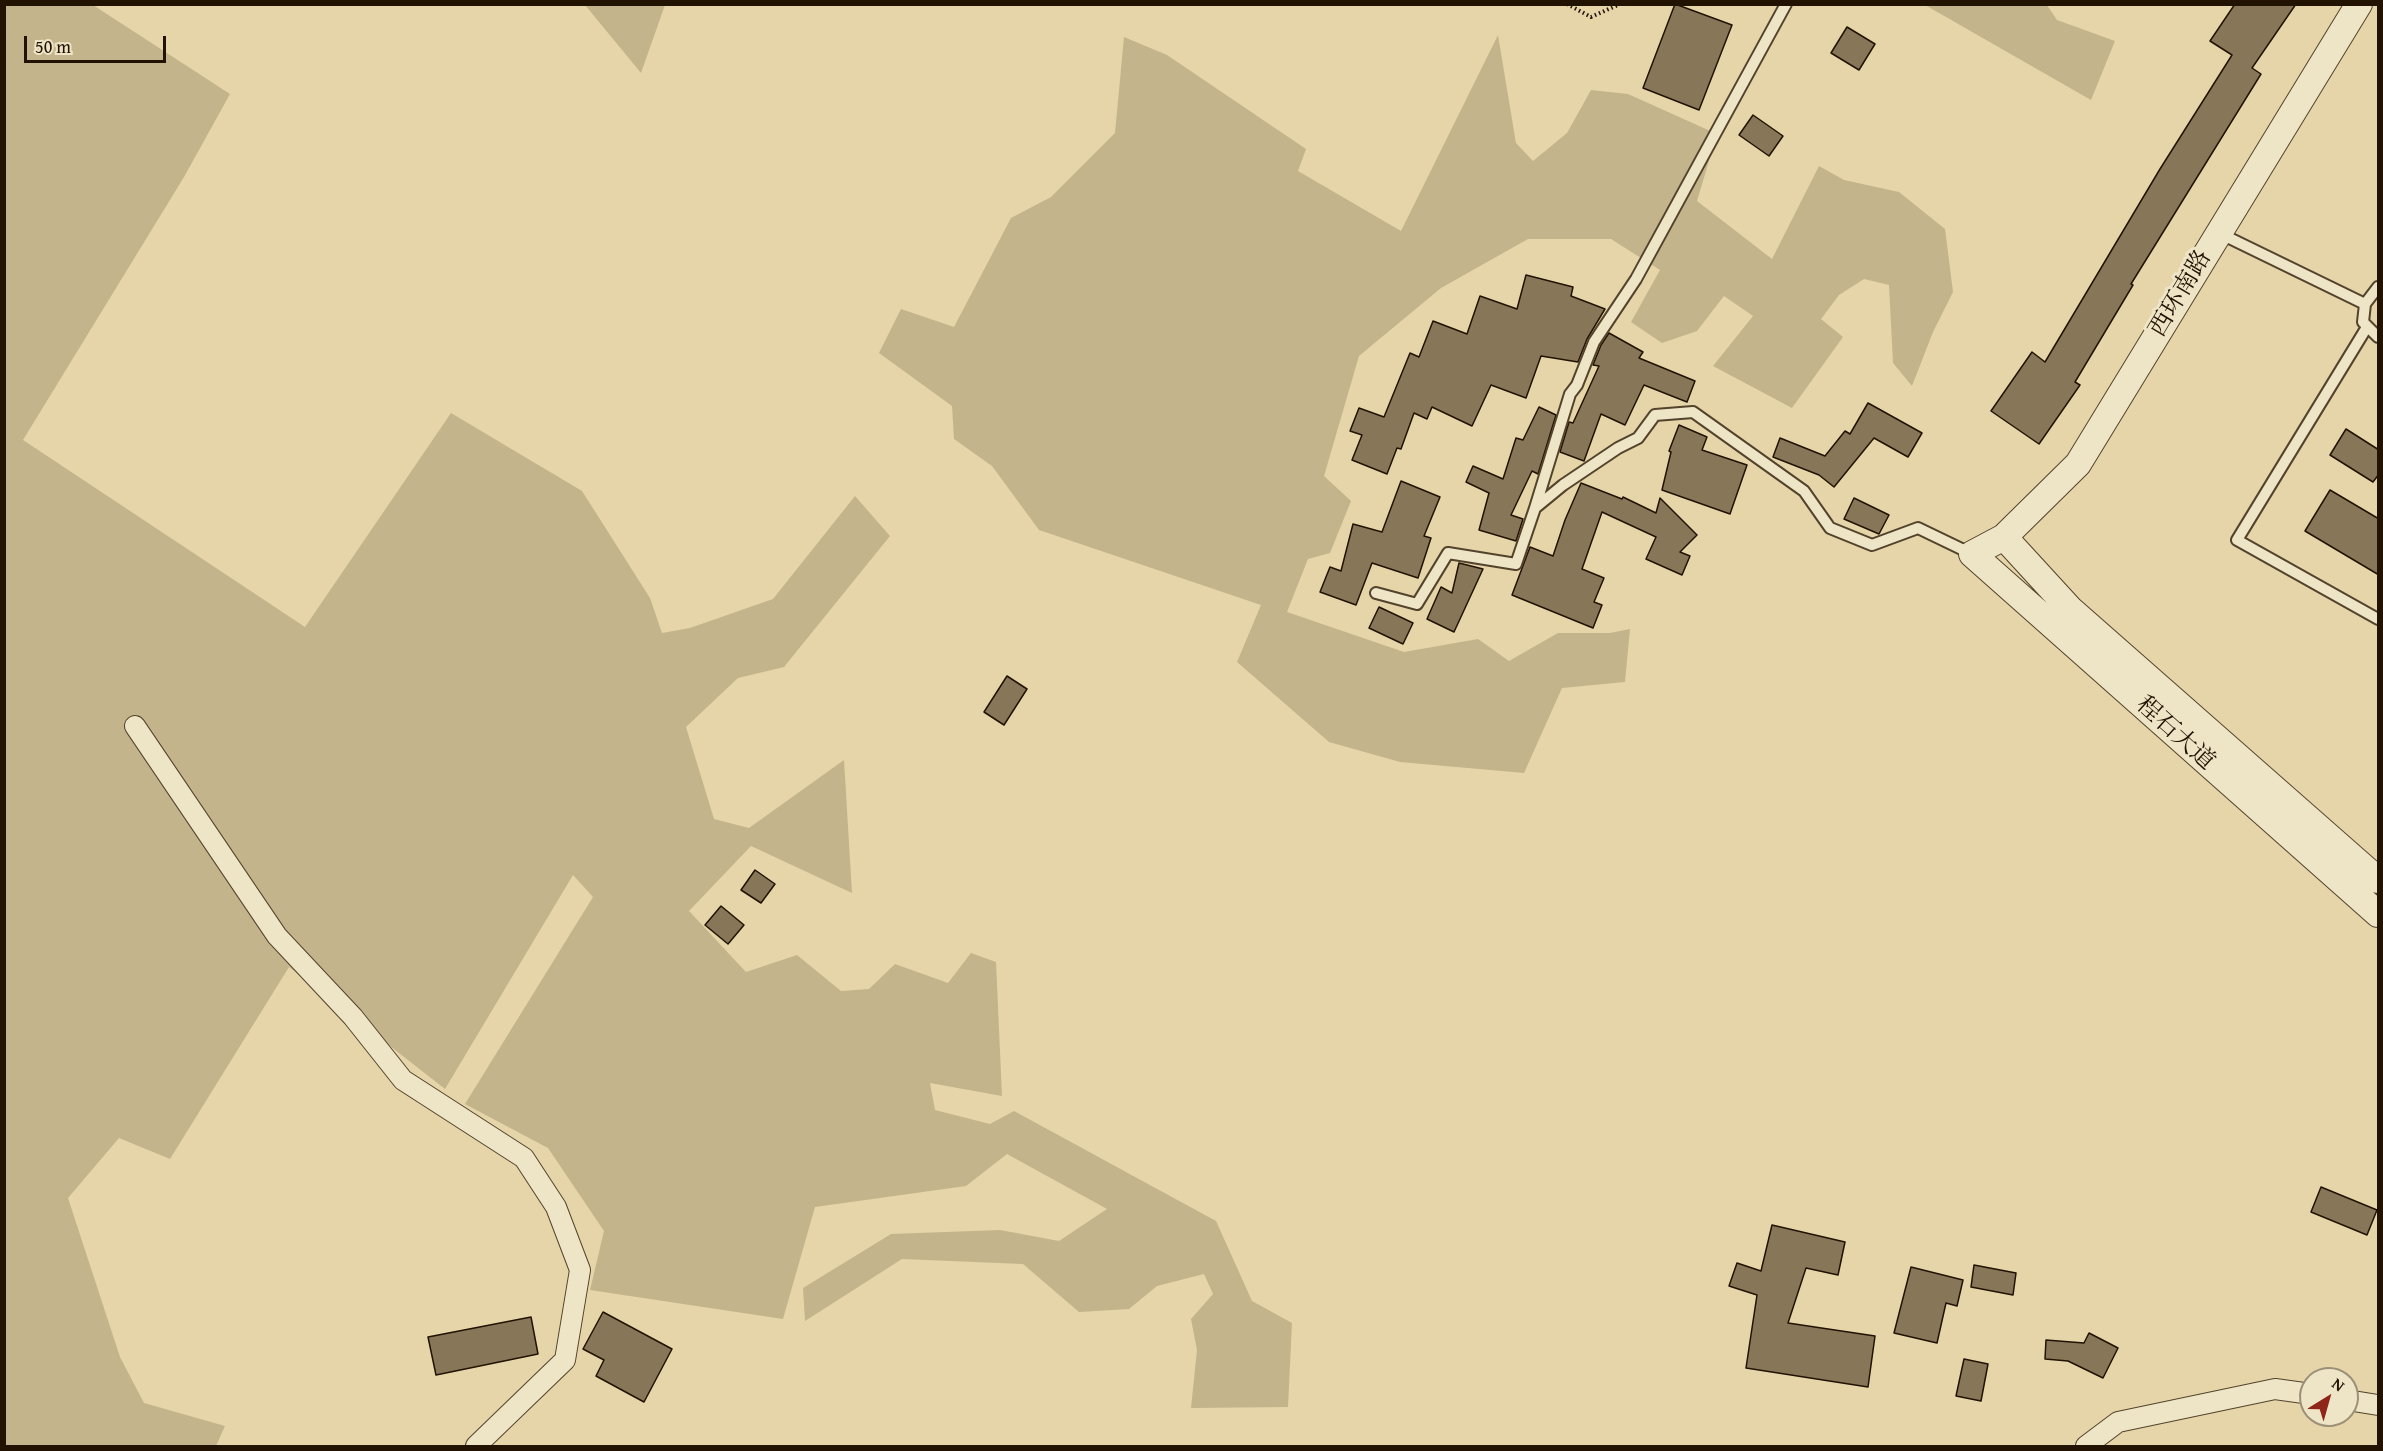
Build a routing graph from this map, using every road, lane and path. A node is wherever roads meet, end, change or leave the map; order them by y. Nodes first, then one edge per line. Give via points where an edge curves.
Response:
1 (1567, 4) edge
2 (1620, 4) edge
3 (1786, 4) edge
4 (2359, 4) edge
5 (2219, 232) junction
6 (2379, 287) edge
7 (2365, 304) junction
8 (2367, 327) junction
9 (2379, 337) edge
10 (1534, 508) junction
11 (2004, 537) junction
12 (1972, 554) junction
13 (1376, 593) dead end
14 (2379, 619) edge
15 (135, 726) dead end
16 (2379, 880) edge
17 (2379, 914) edge
18 (2299, 1392) edge
19 (2359, 1402) edge
20 (2379, 1405) edge
21 (476, 1446) edge
22 (2086, 1446) edge

1 - 2 path via 1591,17
3 - 10 lane via 1636,279 1594,342 1570,394
4 - 5 street, 西环南路
5 - 7 lane
5 - 11 street, 西环南路 via 2078,464
6 - 7 lane
7 - 8 lane via 2363,322
8 - 9 lane
8 - 14 lane via 2237,540
10 - 12 lane via 1638,438 1655,415 1693,412 1804,490 1830,528 1872,545 1918,528
10 - 13 lane via 1516,564 1448,553 1417,604
11 - 12 street, 西环南路
11 - 16 street, 程石大道 via 2070,609
12 - 17 street, 程石大道
15 - 21 street via 277,936 353,1017 403,1080 524,1158 556,1208 579,1270 565,1360
18 - 22 street via 2275,1389 2118,1422
19 - 20 street

